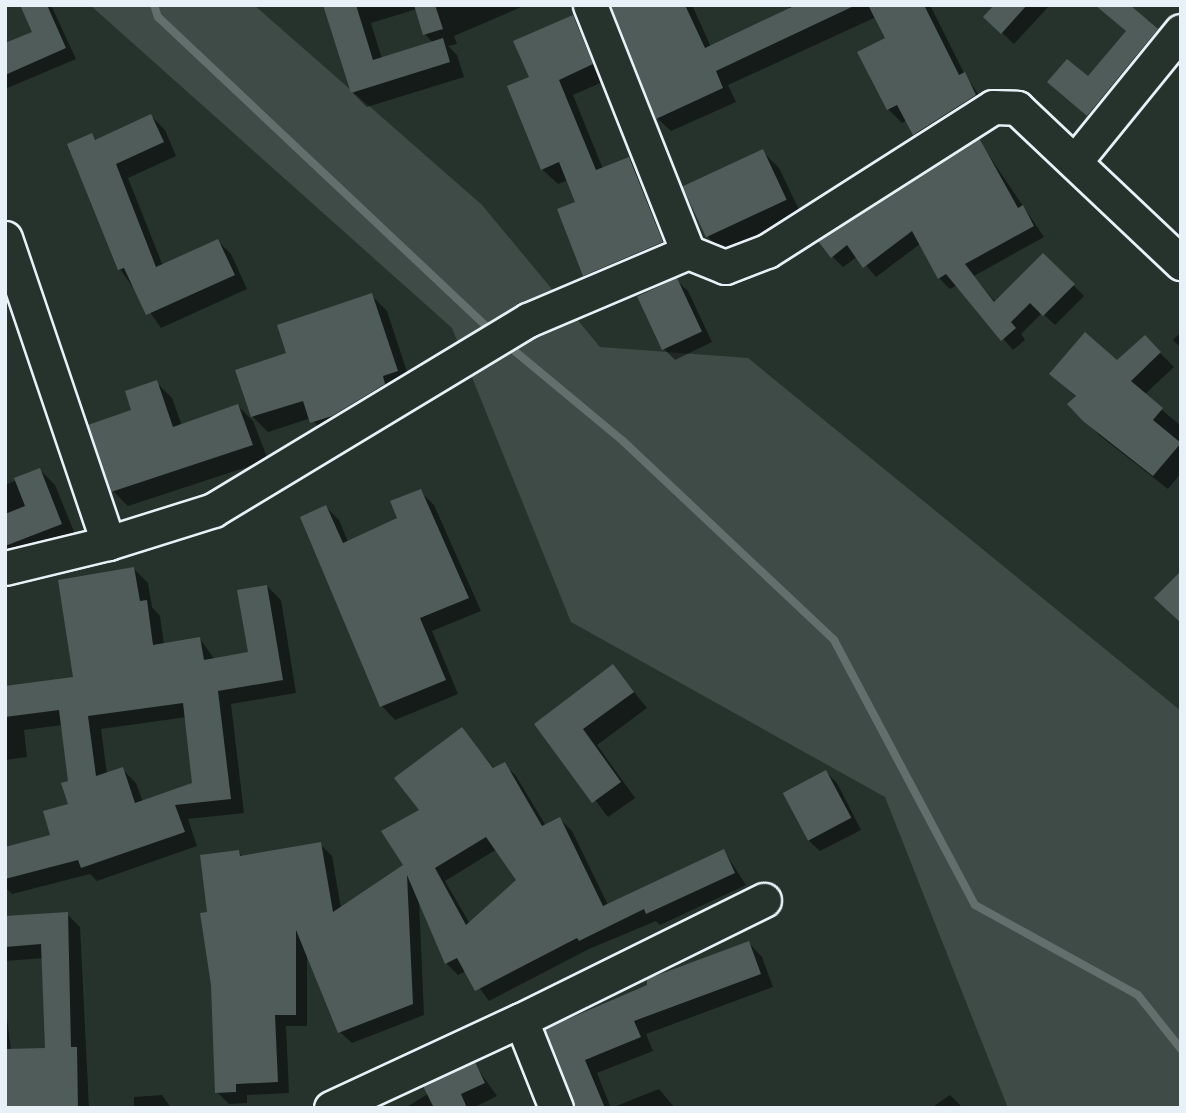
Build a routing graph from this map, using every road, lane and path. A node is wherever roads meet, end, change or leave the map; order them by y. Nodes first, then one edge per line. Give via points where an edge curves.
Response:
1 (590, 5) edge
2 (1181, 31) edge
3 (1076, 160) junction
4 (5, 238) edge
5 (688, 252) junction
6 (1181, 263) edge
7 (107, 543) junction
8 (5, 568) edge
9 (764, 900) dead end
10 (521, 1020) junction
11 (331, 1108) edge
12 (556, 1108) edge

1 - 5 street
2 - 3 street
3 - 5 street via 1017,108 993,107 767,251 725,267
3 - 6 street
4 - 7 street
5 - 7 street via 528,320 213,510
7 - 8 street
9 - 10 street
10 - 11 street
10 - 12 street

